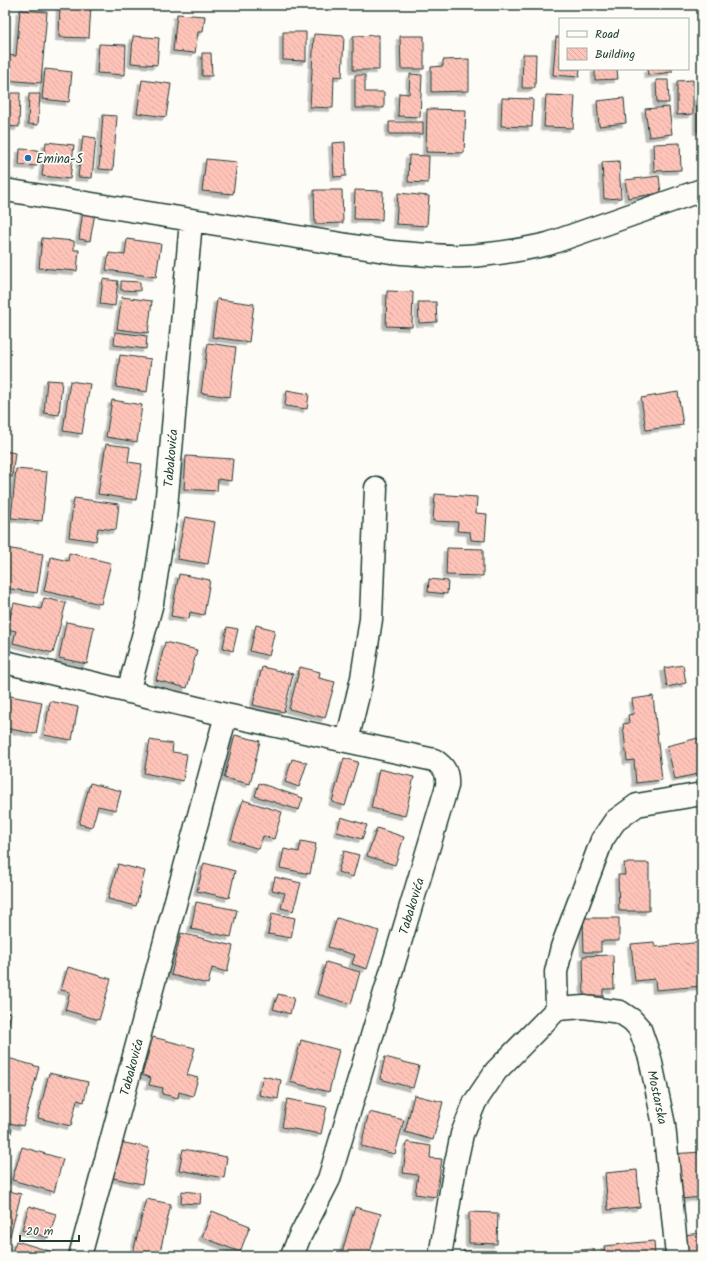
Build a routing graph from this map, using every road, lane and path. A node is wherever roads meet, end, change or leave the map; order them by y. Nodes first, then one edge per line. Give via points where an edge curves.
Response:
1 (5, 190) edge
2 (702, 190) edge
3 (192, 221) junction
4 (376, 488) dead end
5 (5, 662) edge
6 (128, 692) junction
7 (226, 715) junction
8 (347, 741) junction
9 (702, 794) edge
10 (557, 1009) junction
11 (80, 1256) edge
12 (292, 1256) edge
13 (440, 1256) edge
14 (677, 1256) edge

1 - 3 street
2 - 3 street via 548,244 466,256 391,252
3 - 6 street, Tabakovića via 165,519 152,603
4 - 8 street via 371,619 362,678
5 - 6 street, Tabakovića
6 - 7 street, Tabakovića
7 - 8 street, Tabakovića
7 - 11 street, Tabakovića
8 - 12 street, Tabakovića via 434,760 445,769 448,777 329,1178
9 - 10 street via 636,805 616,821 602,840 562,947 556,972
10 - 13 street via 496,1071 475,1102 462,1134
10 - 14 street, Mostarska via 584,1007 620,1012 640,1029 650,1058 664,1125

